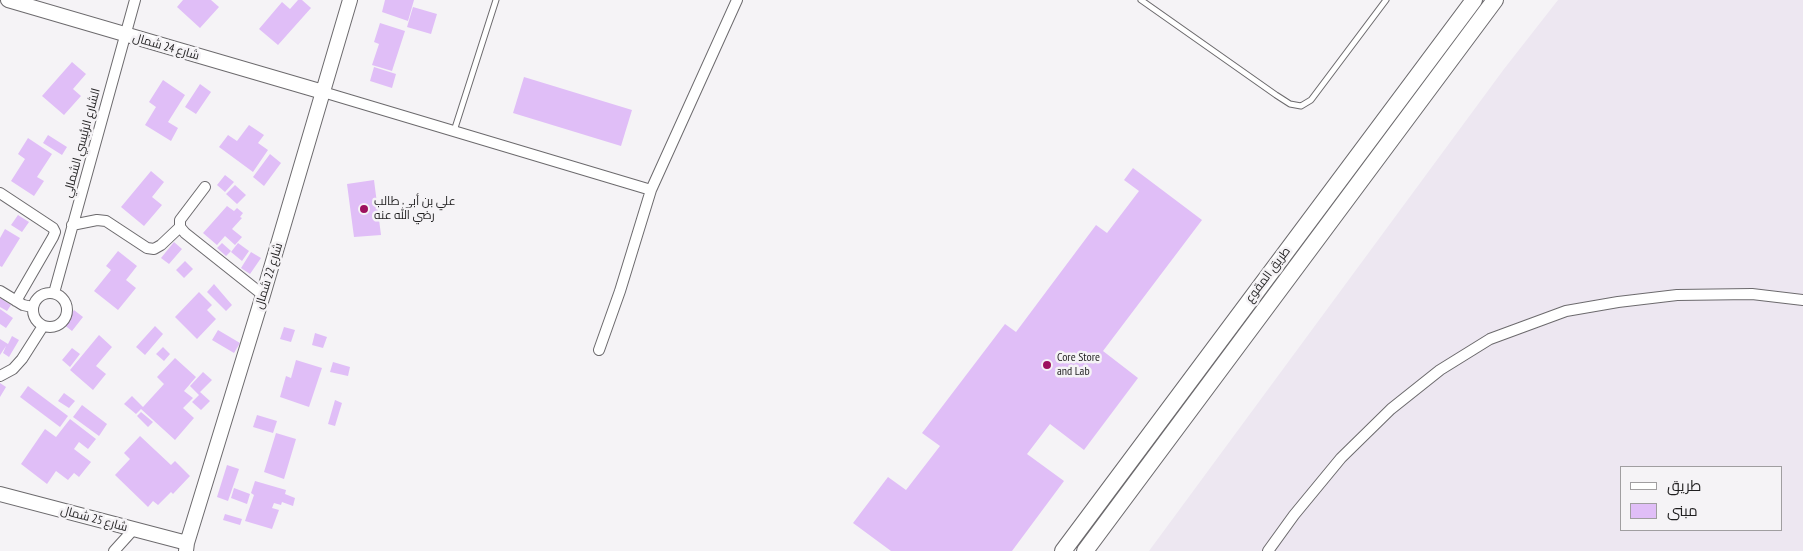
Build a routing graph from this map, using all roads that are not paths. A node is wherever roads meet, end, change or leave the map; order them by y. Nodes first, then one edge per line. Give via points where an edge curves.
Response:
1 (8, 0) edge
2 (135, 0) edge
3 (350, 0) edge
4 (496, 0) edge
5 (737, 0) edge
6 (1141, 0) edge
7 (1386, 0) edge
8 (1474, 0) edge
9 (1495, 0) edge
10 (124, 35) junction
11 (323, 92) junction
12 (454, 131) junction
13 (205, 187) dead end
14 (651, 190) junction
15 (0, 193) edge
16 (72, 225) junction
17 (180, 227) junction
18 (0, 291) edge
19 (54, 293) junction
20 (264, 295) junction
21 (1803, 300) edge
22 (16, 301) junction
23 (32, 307) junction
24 (43, 326) junction
25 (599, 350) dead end
26 (0, 376) edge
27 (0, 494) edge
28 (133, 530) junction
29 (187, 547) edge
30 (114, 551) edge
31 (1063, 551) edge
32 (1085, 551) edge
33 (1268, 551) edge

1 - 10 street, شارع 24 شمال
2 - 10 street, الشارع الرئيسي الشمالي
3 - 11 street, شارع 22 شمال
4 - 12 lane
5 - 14 street
6 - 7 lane via 1276,95 1290,104 1301,106 1311,100
8 - 31 main road, طريق المقوع
9 - 32 main road, طريق المقوع
10 - 11 street, شارع 24 شمال
10 - 16 street, الشارع الرئيسي الشمالي
11 - 12 street
11 - 20 street, شارع 22 شمال
12 - 14 street
13 - 17 street via 180,220
14 - 25 street
15 - 22 street via 55,232
16 - 17 street via 106,221 147,248 154,249
16 - 19 street, الشارع الرئيسي الشمالي
17 - 20 street
18 - 22 street
19 - 23 street via 40,295
19 - 24 street via 66,303 65,318 53,327
20 - 29 street, شارع 22 شمال
21 - 33 street via 1752,294 1677,295 1618,302 1566,311 1490,339 1440,370 1391,409 1341,458
22 - 23 street
23 - 24 street via 33,316
24 - 26 street via 22,359
27 - 28 street, شارع 25 شمال
28 - 29 street, شارع 25 شمال
28 - 30 street

